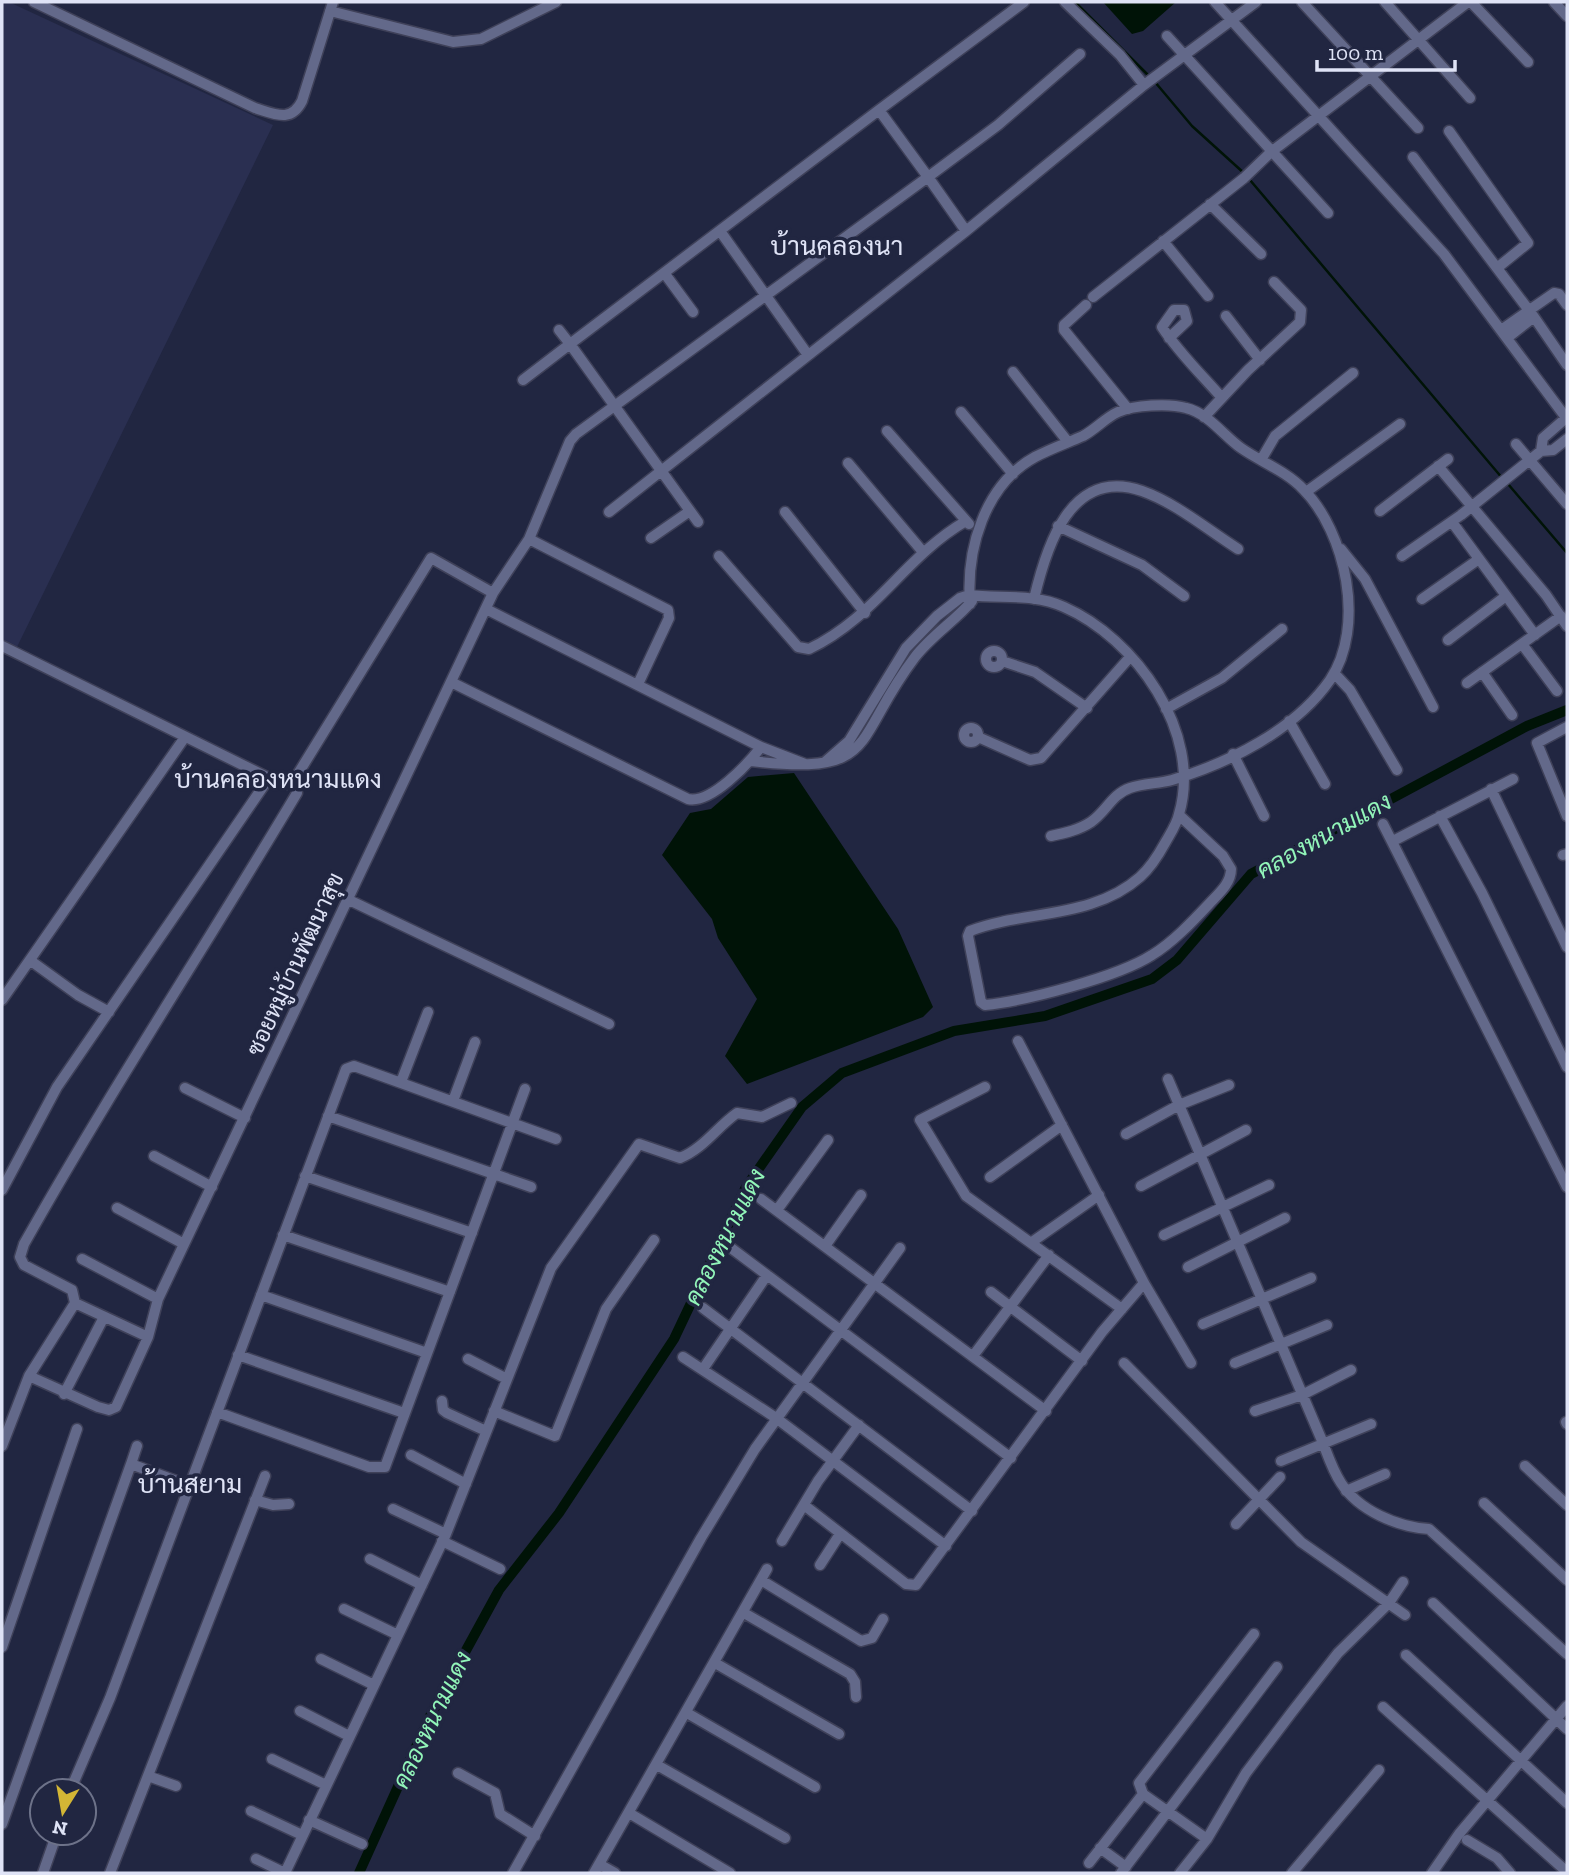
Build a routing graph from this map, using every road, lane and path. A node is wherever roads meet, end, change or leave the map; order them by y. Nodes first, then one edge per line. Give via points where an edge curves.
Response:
1 (34, 2) edge
2 (556, 2) edge
3 (1024, 2) edge
4 (1065, 2) edge
5 (1215, 2) edge
6 (1256, 2) edge
7 (1302, 2) edge
8 (1385, 2) edge
9 (1470, 2) edge
10 (1554, 2) edge
11 (331, 6) edge
12 (1567, 16) edge
13 (1231, 21) junction
14 (1167, 36) dead end
15 (1418, 40) junction
16 (1080, 54) dead end
17 (1184, 56) junction
18 (1528, 62) dead end
19 (1370, 77) junction
20 (1150, 81) junction
21 (1470, 98) dead end
22 (879, 110) junction
23 (1320, 115) junction
24 (1418, 128) dead end
25 (1448, 131) dead end
26 (1271, 152) junction
27 (1413, 157) dead end
28 (928, 177) junction
29 (1210, 204) junction
30 (1328, 213) dead end
31 (720, 231) junction
32 (966, 231) junction
33 (1163, 241) junction
34 (1261, 254) dead end
35 (1497, 268) junction
36 (665, 274) junction
37 (1274, 282) dead end
38 (767, 296) junction
39 (1208, 296) dead end
40 (1567, 304) edge
41 (693, 312) dead end
42 (1531, 313) junction
43 (1226, 316) dead end
44 (559, 330) dead end
45 (1504, 334) junction
46 (1169, 338) dead end
47 (570, 344) junction
48 (808, 355) junction
49 (1260, 360) junction
50 (1567, 365) edge
51 (1013, 372) dead end
52 (1353, 373) dead end
53 (523, 380) dead end
54 (1222, 398) junction
55 (616, 407) junction
56 (1128, 409) junction
57 (961, 412) dead end
58 (1204, 417) junction
59 (1567, 418) edge
60 (1401, 424) dead end
61 (887, 432) dead end
62 (1567, 439) edge
63 (1068, 442) junction
64 (1516, 444) dead end
65 (1541, 452) junction
66 (1448, 458) dead end
67 (1261, 460) junction
68 (1530, 460) junction
69 (848, 463) dead end
70 (1438, 466) junction
71 (661, 471) junction
72 (1013, 474) junction
73 (1306, 492) junction
74 (1567, 504) edge
75 (1472, 506) junction
76 (690, 511) junction
77 (609, 512) dead end
78 (785, 512) dead end
79 (1380, 512) dead end
80 (966, 521) junction
81 (698, 522) dead end
82 (1452, 522) junction
83 (1058, 526) junction
84 (977, 530) junction
85 (651, 538) dead end
86 (529, 539) junction
87 (1238, 549) dead end
88 (1341, 549) junction
89 (923, 552) junction
90 (719, 556) dead end
91 (1402, 556) dead end
92 (1479, 559) junction
93 (493, 593) junction
94 (1184, 596) dead end
95 (1506, 596) junction
96 (974, 598) junction
97 (1034, 599) junction
98 (1422, 599) dead end
99 (486, 609) junction
100 (865, 613) junction
101 (1564, 621) edge
102 (1282, 629) dead end
103 (1535, 635) junction
104 (1448, 640) dead end
105 (1522, 644) junction
106 (2, 646) edge
107 (1130, 657) junction
108 (1002, 661) dead end
109 (1482, 672) junction
110 (1334, 673) junction
111 (451, 682) junction
112 (1466, 683) dead end
113 (638, 684) junction
114 (1557, 691) dead end
115 (1433, 707) dead end
116 (1087, 708) junction
117 (1166, 709) junction
118 (1511, 715) dead end
119 (1289, 721) junction
120 (1567, 727) edge
121 (185, 737) junction
122 (978, 737) dead end
123 (761, 747) junction
124 (1233, 754) junction
125 (751, 761) junction
126 (805, 764) junction
127 (1397, 770) dead end
128 (1183, 775) junction
129 (269, 778) junction
130 (1513, 779) dead end
131 (1325, 784) dead end
132 (1492, 789) junction
133 (297, 793) dead end
134 (1179, 815) junction
135 (1264, 816) dead end
136 (1440, 816) junction
137 (1567, 816) edge
138 (1383, 824) dead end
139 (1051, 836) dead end
140 (1393, 841) junction
141 (349, 900) junction
142 (1567, 947) edge
143 (31, 961) junction
144 (2, 1000) edge
145 (110, 1012) junction
146 (428, 1012) dead end
147 (609, 1024) dead end
148 (1018, 1041) dead end
149 (475, 1042) dead end
150 (1567, 1067) edge
151 (1167, 1079) dead end
152 (401, 1082) junction
153 (1229, 1085) dead end
154 (985, 1087) dead end
155 (185, 1088) dead end
156 (525, 1089) dead end
157 (453, 1101) junction
158 (791, 1103) dead end
159 (1178, 1105) junction
160 (328, 1116) junction
161 (245, 1118) junction
162 (513, 1123) junction
163 (1062, 1125) junction
164 (1246, 1130) dead end
165 (1126, 1134) dead end
166 (556, 1139) dead end
167 (828, 1139) dead end
168 (1199, 1154) junction
169 (154, 1156) dead end
170 (494, 1174) junction
171 (305, 1176) junction
172 (990, 1177) dead end
173 (212, 1185) junction
174 (1269, 1185) dead end
175 (1141, 1186) dead end
176 (531, 1187) dead end
177 (1567, 1187) edge
178 (2, 1189) edge
179 (861, 1195) dead end
180 (1099, 1195) junction
181 (761, 1199) dead end
182 (117, 1208) dead end
183 (1223, 1209) junction
184 (776, 1210) junction
185 (1285, 1218) dead end
186 (472, 1233) junction
187 (283, 1235) junction
188 (1164, 1235) dead end
189 (654, 1240) dead end
190 (1236, 1240) junction
191 (1032, 1242) junction
192 (183, 1243) junction
193 (825, 1246) junction
194 (731, 1248) dead end
195 (900, 1248) dead end
196 (1049, 1255) junction
197 (82, 1259) dead end
198 (1188, 1267) dead end
199 (767, 1275) junction
200 (1311, 1278) dead end
201 (875, 1283) junction
202 (1144, 1283) junction
203 (450, 1292) junction
204 (991, 1292) dead end
205 (261, 1295) junction
206 (158, 1299) junction
207 (1262, 1300) junction
208 (75, 1303) junction
209 (1010, 1307) junction
210 (703, 1308) dead end
211 (1122, 1309) junction
212 (104, 1317) junction
213 (1203, 1324) dead end
214 (1327, 1325) dead end
215 (729, 1328) junction
216 (840, 1329) junction
217 (148, 1337) junction
218 (1281, 1345) junction
219 (427, 1353) junction
220 (238, 1355) junction
221 (973, 1356) junction
222 (683, 1357) dead end
223 (468, 1359) dead end
224 (1082, 1361) junction
225 (1124, 1363) dead end
226 (1191, 1363) dead end
227 (1235, 1363) dead end
228 (703, 1369) junction
229 (1351, 1370) dead end
230 (29, 1376) junction
231 (507, 1379) junction
232 (802, 1382) junction
233 (64, 1394) junction
234 (1302, 1395) junction
235 (442, 1401) dead end
236 (494, 1411) junction
237 (1046, 1411) junction
238 (1255, 1411) dead end
239 (217, 1412) junction
240 (404, 1413) junction
241 (776, 1418) junction
242 (1371, 1424) dead end
243 (859, 1425) junction
244 (77, 1429) dead end
245 (486, 1431) junction
246 (1323, 1443) junction
247 (2, 1446) edge
248 (137, 1446) dead end
249 (411, 1455) dead end
250 (1011, 1458) junction
251 (1281, 1461) dead end
252 (833, 1462) junction
253 (131, 1464) junction
254 (1525, 1466) dead end
255 (1385, 1474) dead end
256 (265, 1476) dead end
257 (1280, 1477) dead end
258 (466, 1484) junction
259 (190, 1486) junction
260 (1346, 1491) junction
261 (255, 1500) junction
262 (1258, 1500) junction
263 (1484, 1503) dead end
264 (289, 1504) dead end
265 (803, 1505) junction
266 (1567, 1505) edge
267 (393, 1509) dead end
268 (972, 1511) junction
269 (1236, 1524) dead end
270 (840, 1534) junction
271 (444, 1538) junction
272 (782, 1541) dead end
273 (946, 1546) junction
274 (370, 1559) dead end
275 (820, 1566) dead end
276 (500, 1569) dead end
277 (767, 1569) dead end
278 (761, 1580) junction
279 (1567, 1580) edge
280 (1403, 1582) dead end
281 (422, 1586) junction
282 (1389, 1603) junction
283 (1433, 1603) dead end
284 (344, 1609) dead end
285 (744, 1614) junction
286 (1405, 1615) dead end
287 (883, 1619) dead end
288 (1254, 1634) dead end
289 (398, 1635) junction
290 (2, 1647) edge
291 (1567, 1654) edge
292 (1406, 1655) dead end
293 (321, 1659) dead end
294 (715, 1663) junction
295 (1277, 1667) dead end
296 (374, 1685) junction
297 (856, 1697) dead end
298 (1567, 1706) edge
299 (1384, 1707) dead end
300 (299, 1711) dead end
301 (687, 1713) junction
302 (1557, 1718) junction
303 (1567, 1729) edge
304 (839, 1734) dead end
305 (349, 1736) junction
306 (1521, 1758) junction
307 (272, 1759) dead end
308 (657, 1765) junction
309 (1379, 1770) dead end
310 (458, 1773) dead end
311 (148, 1776) junction
312 (75, 1777) edge
313 (326, 1785) junction
314 (176, 1786) dead end
315 (816, 1787) dead end
316 (1143, 1794) junction
317 (1489, 1799) junction
318 (1567, 1803) edge
319 (251, 1811) dead end
320 (1169, 1811) junction
321 (629, 1814) junction
322 (309, 1820) junction
323 (2, 1824) edge
324 (302, 1835) junction
325 (535, 1836) junction
326 (785, 1838) dead end
327 (1207, 1839) junction
328 (1468, 1840) dead end
329 (362, 1844) dead end
330 (52, 1847) edge
331 (1100, 1848) junction
332 (256, 1859) dead end
333 (1088, 1863) dead end
334 (597, 1869) edge
335 (1124, 1870) edge
336 (1567, 1872) edge
337 (43, 1873) edge
338 (110, 1873) edge
339 (285, 1873) edge
340 (513, 1873) edge
341 (615, 1873) edge
342 (730, 1873) edge
343 (1180, 1873) edge
344 (1292, 1873) edge
345 (1433, 1873) edge
346 (1510, 1873) edge

1 - 11 street via 255,108 283,117 297,111 302,101
2 - 11 street via 481,39 463,42 440,40
3 - 22 street
4 - 20 street
5 - 13 street
6 - 13 street
7 - 19 street
8 - 15 street
9 - 15 street
9 - 18 street
10 - 12 street
13 - 17 street
13 - 23 street
14 - 17 street
15 - 19 street
15 - 21 street
16 - 28 street, ซอยหมู่บ้านพัฒนาสุข via 998,125
17 - 20 street
17 - 26 street
19 - 23 street
19 - 24 street
20 - 32 street
22 - 28 street
22 - 31 street
23 - 26 street
23 - 45 street via 1444,254
25 - 35 street via 1528,243
26 - 29 street
26 - 30 street
27 - 35 street
28 - 32 street
28 - 38 street, ซอยหมู่บ้านพัฒนาสุข
29 - 33 street
29 - 34 street
31 - 36 street
31 - 38 street
32 - 48 street
33 - 39 street
33 - 56 street via 1064,325
35 - 42 street
36 - 41 street
36 - 47 street
37 - 49 street via 1301,310 1301,317 1297,328
38 - 48 street
38 - 55 street, ซอยหมู่บ้านพัฒนาสุข
40 - 42 street via 1554,293
42 - 45 street
42 - 50 street
43 - 49 street
44 - 47 street
45 - 59 street
46 - 54 street
47 - 53 street
47 - 55 street
48 - 71 street
49 - 54 street
51 - 63 street
52 - 67 street via 1275,436
54 - 58 street
55 - 71 street
55 - 86 street, ซอยหมู่บ้านพัฒนาสุข via 570,441
56 - 58 street via 1187,408
56 - 63 street
57 - 72 street
58 - 67 street
59 - 65 street via 1543,438
60 - 73 street
61 - 80 street
62 - 65 street via 1553,450
63 - 72 street via 1035,457
64 - 68 street
65 - 68 street
66 - 70 street
67 - 73 street
68 - 74 street
68 - 75 street
69 - 89 street
70 - 75 street
70 - 79 street
71 - 76 street
71 - 77 street
72 - 84 street via 983,514
73 - 88 street
75 - 82 street
75 - 101 street
76 - 81 street
76 - 85 street
78 - 100 street
80 - 84 street
80 - 89 street
82 - 91 street
82 - 92 street
83 - 87 street via 1072,506 1098,491 1136,489
83 - 94 street via 1142,565
83 - 97 street via 1043,558
84 - 96 street
86 - 93 street, ซอยหมู่บ้านพัฒนาสุข
86 - 113 street via 668,610 669,618
88 - 110 street via 1348,632
88 - 115 street via 1365,579
89 - 100 street
90 - 100 street via 803,649 833,638
92 - 95 street
92 - 98 street
93 - 99 street, ซอยหมู่บ้านพัฒนาสุข
93 - 129 street via 431,558 296,777 282,784
95 - 103 street
95 - 104 street
96 - 97 street
96 - 126 street via 914,658 864,742 847,757
97 - 107 street via 1061,605 1086,618
99 - 111 street, ซอยหมู่บ้านพัฒนาสุข
99 - 113 street
101 - 103 street
102 - 117 street via 1222,678
103 - 105 street
105 - 109 street
105 - 114 street
106 - 121 street
107 - 116 street
107 - 117 street
108 - 116 street via 1035,672
109 - 112 street
109 - 118 street
110 - 119 street
110 - 127 street
111 - 125 street via 688,799 707,797
111 - 141 street, ซอยหมู่บ้านพัฒนาสุข
113 - 123 street
116 - 122 street via 1037,760
117 - 128 street
119 - 124 street
119 - 131 street
120 - 137 street via 1537,743
121 - 129 street
121 - 143 street
123 - 125 street
123 - 126 street
124 - 128 street
124 - 135 street
125 - 126 street
128 - 134 street
128 - 139 street via 1122,791 1092,821
129 - 145 street
130 - 132 street
132 - 136 street
132 - 142 street
133 - 208 street via 24,1244 20,1256 24,1265 72,1290
134 - 134 street via 1141,877 1111,896 1078,908 970,931 982,1004 1094,979 1151,956 1196,918 1228,883 1231,869
136 - 140 street
136 - 150 street
138 - 140 street
140 - 177 street
141 - 147 street
141 - 161 street, ซอยหมู่บ้านพัฒนาสุข
143 - 144 street
143 - 145 street
145 - 178 street via 57,1087
146 - 152 street
148 - 163 street
149 - 157 street
151 - 159 street
152 - 157 street
152 - 160 street via 349,1066
153 - 159 street
154 - 191 street via 921,1118 921,1125 966,1196
155 - 161 street
156 - 162 street
157 - 162 street
158 - 231 street via 762,1117 737,1113 680,1158 639,1144 557,1258
159 - 165 street
159 - 168 street
160 - 170 street
160 - 171 street
161 - 173 street, ซอยหมู่บ้านพัฒนาสุข
162 - 166 street
162 - 170 street
163 - 172 street
163 - 180 street
164 - 168 street
167 - 184 street
168 - 175 street
168 - 183 street
169 - 173 street
170 - 176 street
170 - 186 street
171 - 186 street
171 - 187 street
173 - 192 street, ซอยหมู่บ้านพัฒนาสุข
174 - 183 street
179 - 193 street
180 - 191 street
180 - 202 street
181 - 184 street
182 - 192 street
183 - 188 street
183 - 190 street
184 - 193 street
185 - 190 street
186 - 203 street
187 - 203 street
187 - 205 street
189 - 236 street via 606,1309 555,1436
190 - 198 street
190 - 207 street
191 - 196 street
192 - 206 street, ซอยหมู่บ้านพัฒนาสุข
193 - 201 street
194 - 199 street
195 - 201 street
196 - 209 street
196 - 211 street
197 - 206 street
199 - 215 street
199 - 216 street
200 - 207 street
201 - 216 street
201 - 221 street
202 - 211 street
202 - 226 street
203 - 219 street
204 - 209 street
205 - 219 street
205 - 220 street
206 - 217 street, ซอยหมู่บ้านพัฒนาสุข
207 - 213 street
207 - 218 street
208 - 212 street
208 - 230 street
209 - 221 street
209 - 224 street
210 - 215 street
211 - 224 street
212 - 217 street
212 - 233 street
214 - 218 street
215 - 228 street
215 - 232 street
216 - 232 street
216 - 250 street
217 - 233 street, ซอยหมู่บ้านพัฒนาสุข via 116,1407 109,1410
218 - 227 street
218 - 234 street
219 - 240 street
220 - 239 street
220 - 240 street
221 - 237 street
222 - 228 street
223 - 231 street
224 - 237 street
225 - 262 street
228 - 241 street
229 - 234 street
230 - 233 street, ซอยหมู่บ้านพัฒนาสุข
230 - 247 street
231 - 236 street
232 - 241 street
232 - 243 street
234 - 238 street
234 - 246 street
235 - 245 street via 447,1413
236 - 245 street
237 - 250 street
239 - 240 street via 376,1469 386,1465
239 - 259 street
241 - 252 street
241 - 325 street via 701,1538
242 - 246 street
243 - 252 street
243 - 268 street
244 - 290 street
245 - 258 street
246 - 251 street
246 - 260 street
248 - 253 street
249 - 258 street
250 - 268 street
252 - 265 street
252 - 273 street
253 - 259 street
253 - 323 street
254 - 266 street
255 - 260 street
256 - 261 street
257 - 262 street
258 - 271 street
259 - 312 street via 110,1699
260 - 291 street via 1405,1528 1429,1529
261 - 264 street
261 - 311 street
262 - 269 street
262 - 282 street via 1301,1542
263 - 279 street
265 - 270 street
265 - 272 street
267 - 271 street
268 - 273 street
270 - 273 street via 912,1587
270 - 275 street
271 - 276 street
271 - 281 street
274 - 281 street
277 - 278 street
278 - 285 street
278 - 287 street via 862,1641 872,1638
280 - 282 street
281 - 289 street
282 - 286 street
282 - 327 street via 1338,1653 1307,1692 1246,1773
283 - 302 street
284 - 289 street
285 - 294 street
285 - 297 street via 850,1674
288 - 316 street via 1144,1775 1139,1783
289 - 296 street
292 - 306 street
293 - 296 street
294 - 301 street
294 - 304 street
295 - 320 street
296 - 305 street
298 - 302 street
299 - 317 street
300 - 305 street
301 - 308 street
301 - 315 street
302 - 303 street
302 - 306 street
305 - 313 street
306 - 317 street
306 - 318 street
307 - 313 street
308 - 321 street
308 - 326 street
309 - 344 street
310 - 325 street via 495,1793 500,1814
311 - 314 street
311 - 338 street
313 - 322 street
316 - 320 street
316 - 331 street
317 - 336 street
317 - 345 street
319 - 324 street
320 - 327 street
320 - 335 street
321 - 334 street
321 - 342 street
322 - 324 street
322 - 329 street
324 - 339 street
325 - 340 street
327 - 343 street
328 - 346 street via 1497,1858
330 - 337 street
331 - 333 street
331 - 335 street
332 - 339 street
334 - 341 street

